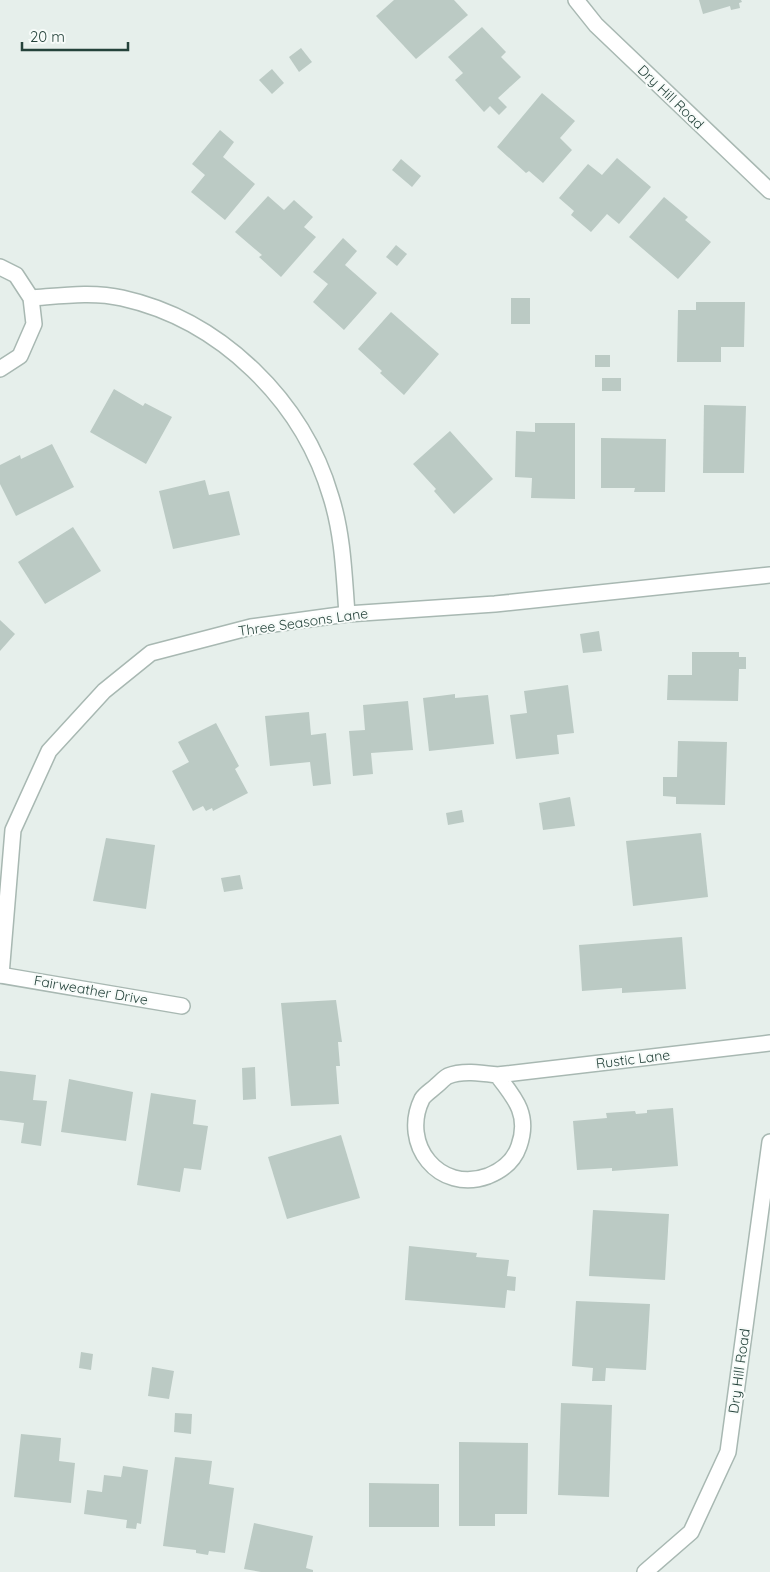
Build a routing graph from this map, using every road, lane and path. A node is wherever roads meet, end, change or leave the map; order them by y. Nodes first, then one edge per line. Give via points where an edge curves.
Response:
1 (576, 0) edge
2 (770, 192) edge
3 (0, 267) edge
4 (31, 298) junction
5 (0, 369) edge
6 (770, 575) edge
7 (347, 614) junction
8 (0, 975) edge
9 (182, 1006) dead end
10 (770, 1043) edge
11 (496, 1075) junction
12 (770, 1142) edge
13 (645, 1572) edge

1 - 2 street, Dry Hill Road via 596,25
3 - 4 street via 16,275
4 - 5 street via 34,324 20,356
4 - 7 street via 120,297 156,307 205,332 251,367 284,402 316,452 339,527
6 - 7 street, Three Seasons Lane via 494,604
7 - 8 street, Three Seasons Lane via 251,627 151,654 104,691 50,751 13,830
8 - 9 street, Fairweather Drive
10 - 11 street, Rustic Lane
11 - 11 street, Rustic Lane via 520,1104 524,1133 517,1154 501,1170 477,1180 452,1178 430,1163 417,1140 415,1121 423,1097 448,1076 476,1072
12 - 13 street, Dry Hill Road via 728,1452 691,1532

